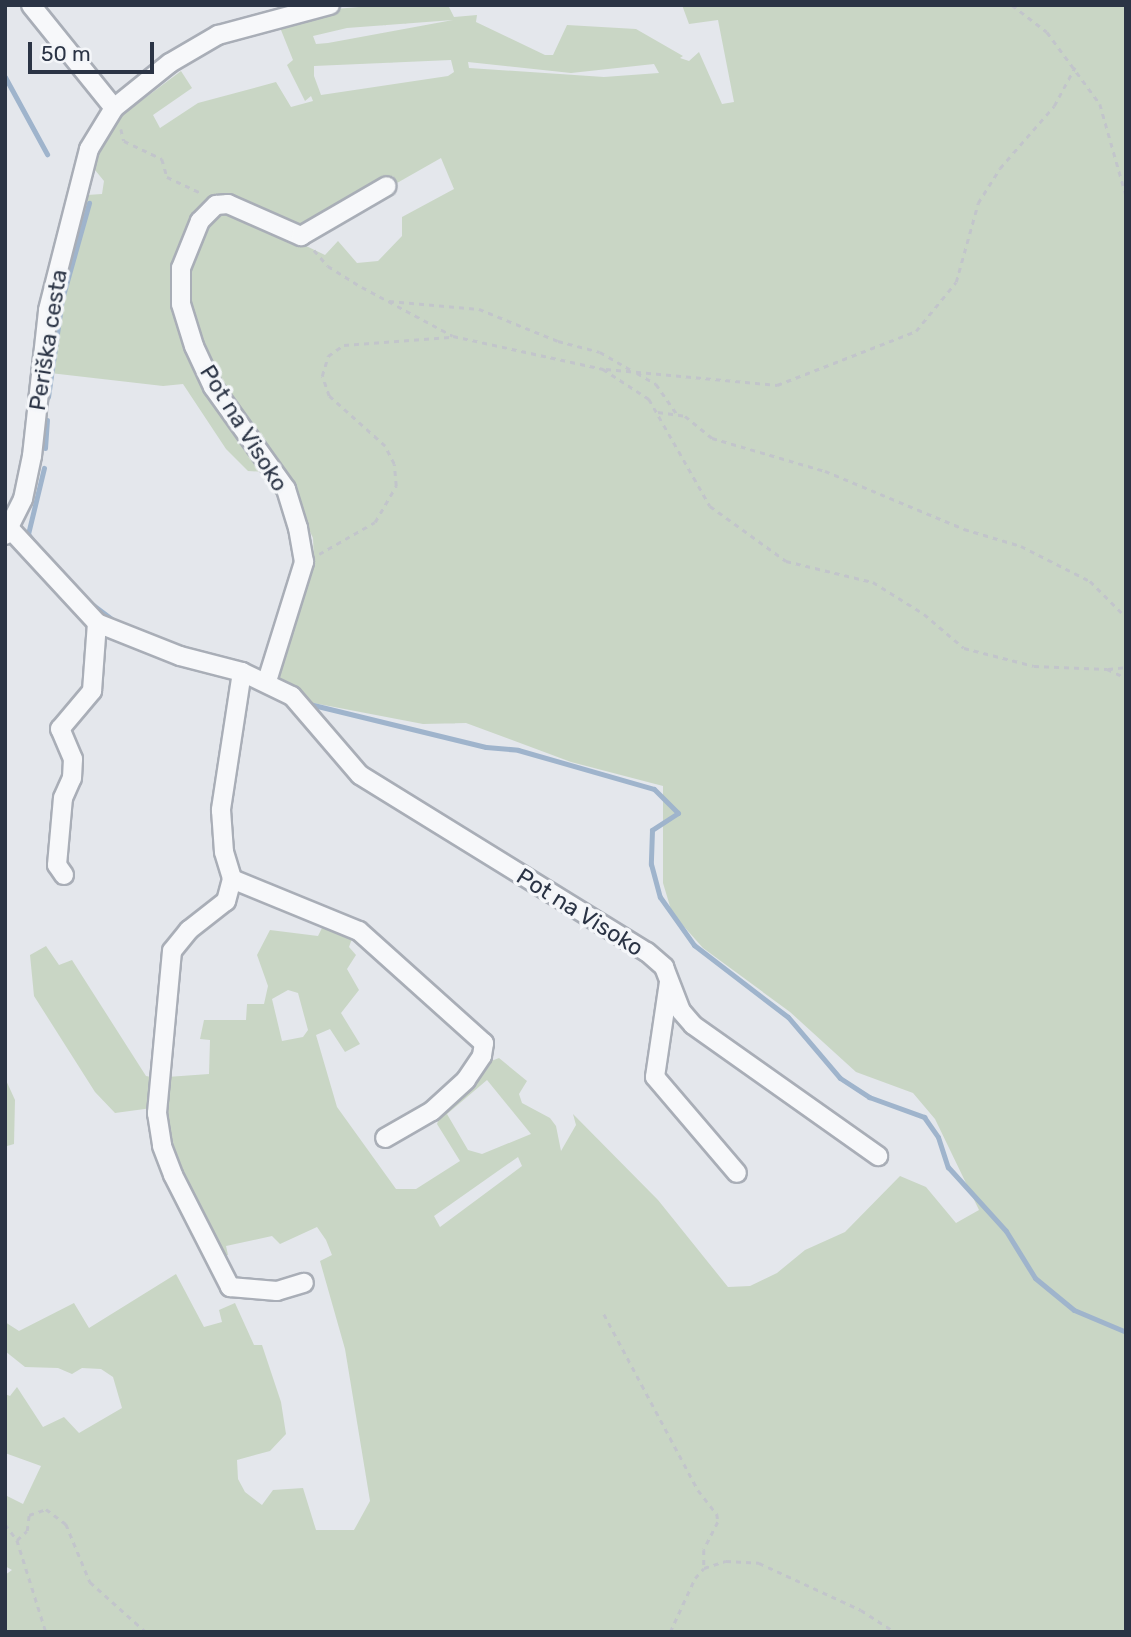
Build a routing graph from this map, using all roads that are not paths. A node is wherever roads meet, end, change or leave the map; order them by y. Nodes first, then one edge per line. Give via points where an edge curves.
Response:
1 (31, 5) edge
2 (330, 5) edge
3 (114, 108) junction
4 (387, 186) dead end
5 (8, 533) edge
6 (97, 623) junction
7 (242, 672) junction
8 (267, 681) junction
9 (64, 875) dead end
10 (232, 879) junction
11 (670, 978) junction
12 (384, 1138) dead end
13 (878, 1156) dead end
14 (737, 1173) dead end
15 (304, 1283) dead end

1 - 3 street
2 - 3 street, Periška cesta via 218,35 170,63
3 - 5 street, Periška cesta via 89,149 48,310 32,456
4 - 8 street, Pot na Visoko via 301,236 228,204 216,205 200,220 181,268 181,304 213,387 286,489 304,562
5 - 6 street, Pot na Visoko
6 - 7 street, Pot na Visoko via 180,656
6 - 9 street via 92,691 60,729 73,759 72,778 63,798 57,865
7 - 8 street, Pot na Visoko
7 - 10 street via 221,810 224,852
8 - 11 street, Pot na Visoko via 301,705 339,756 360,775 647,952
10 - 12 street via 359,931 484,1043 482,1056 466,1080 432,1111
10 - 15 street via 226,901 189,930 172,951 167,967 157,1113 162,1146 230,1287 276,1291
11 - 13 street, Pot na Visoko via 681,1011 694,1025
11 - 14 street via 655,1077

